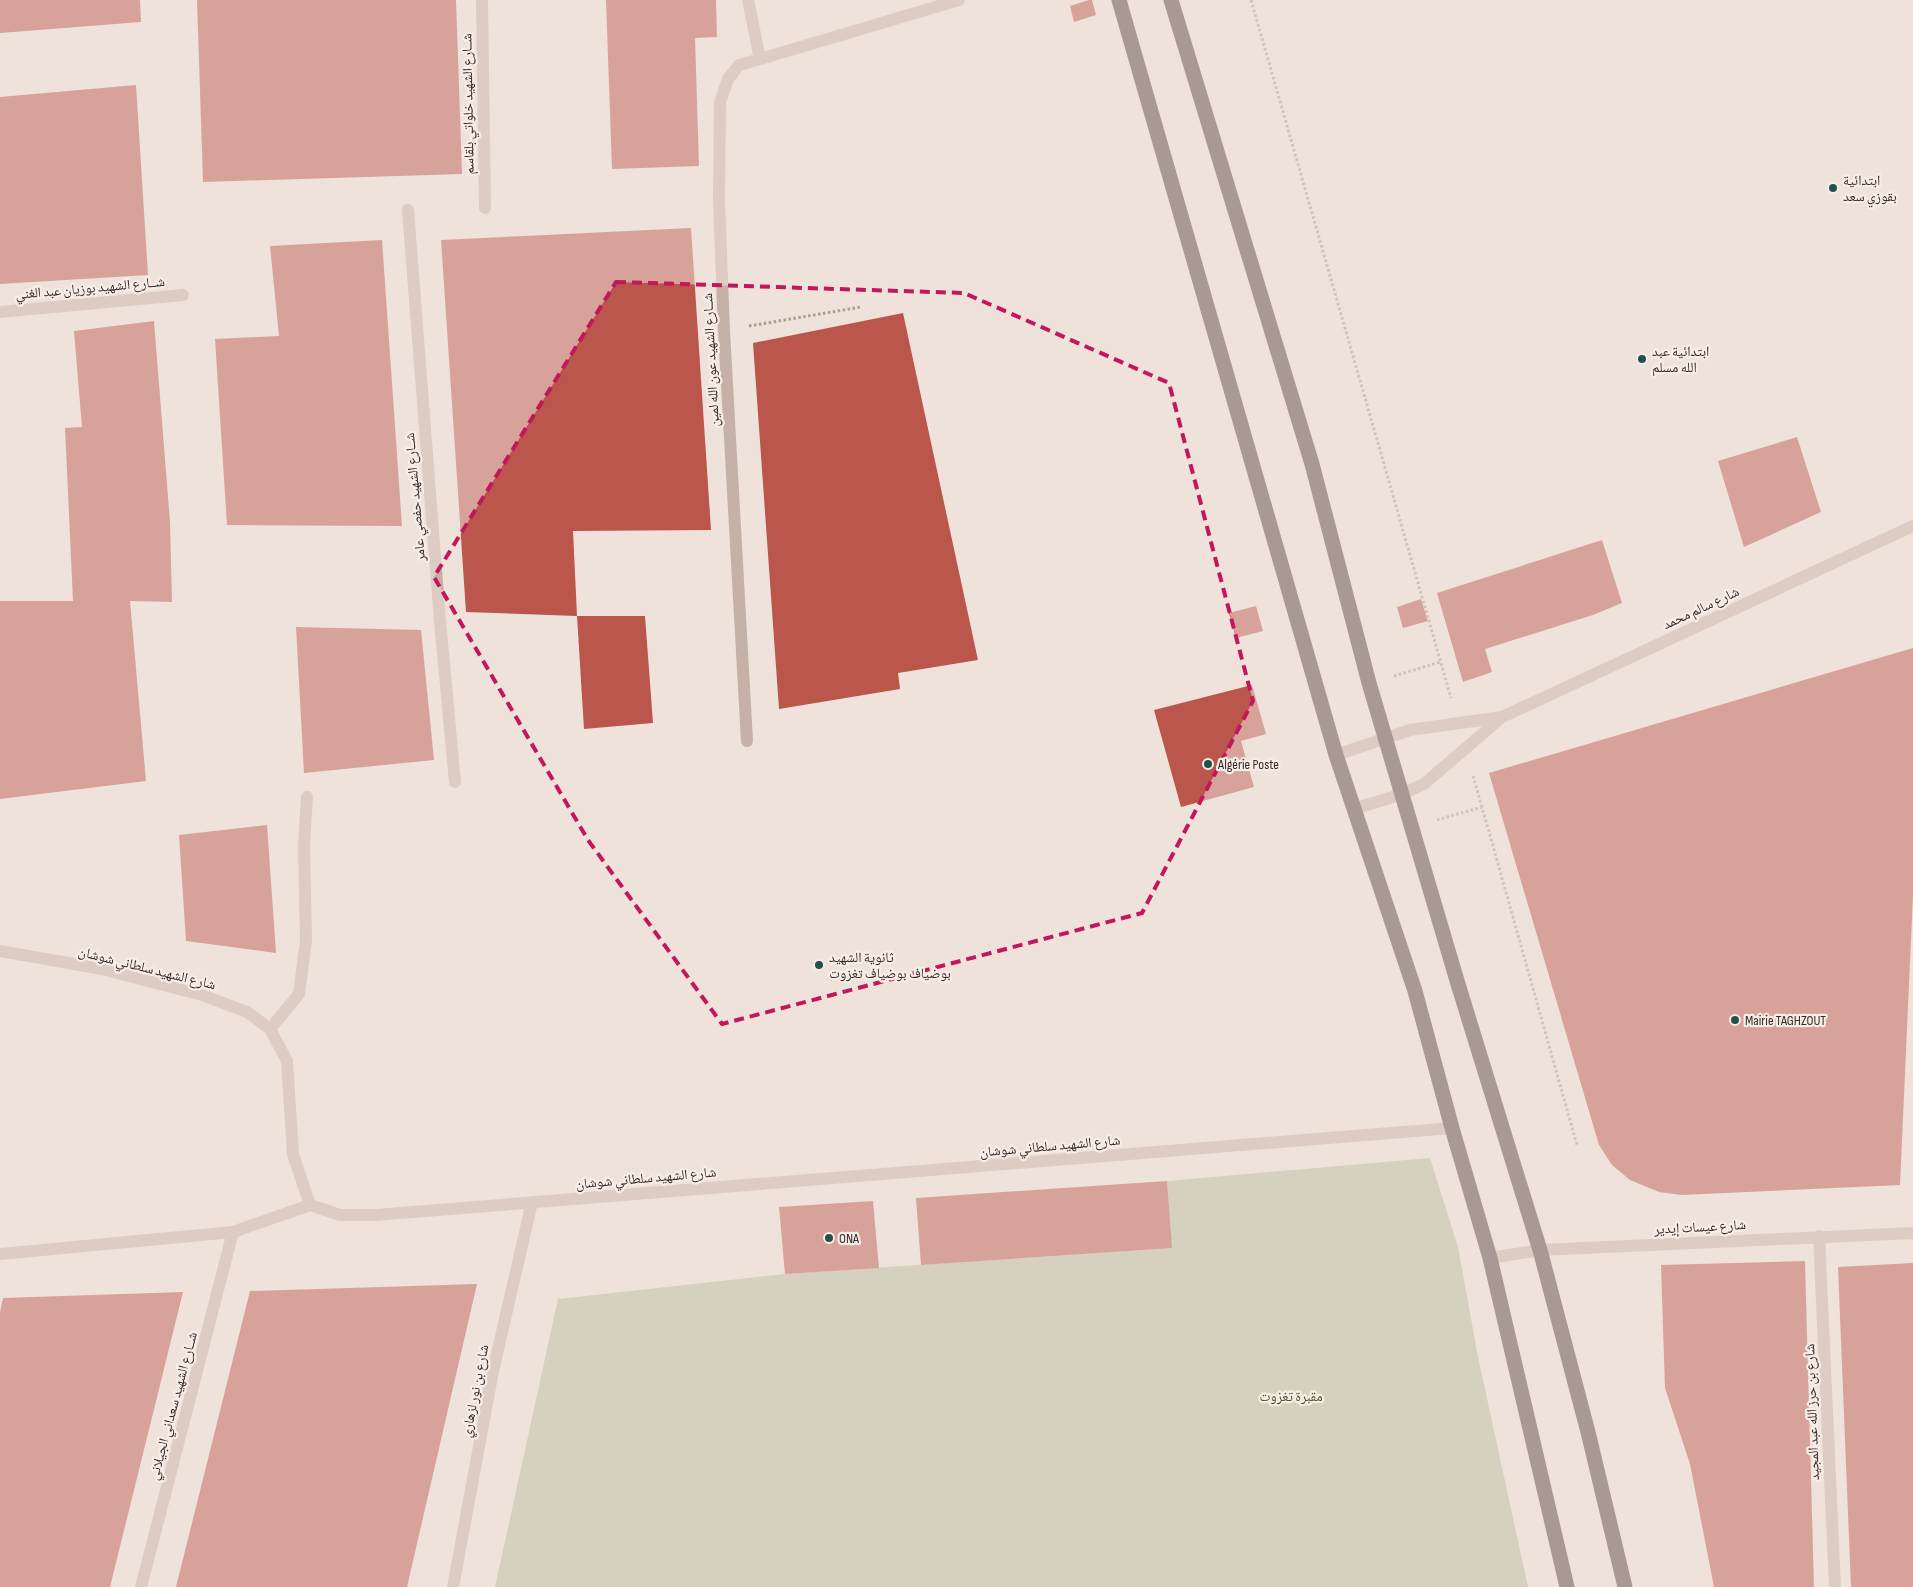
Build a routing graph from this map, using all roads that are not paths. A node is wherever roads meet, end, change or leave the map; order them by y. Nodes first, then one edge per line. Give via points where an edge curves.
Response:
1 (482, 0) edge
2 (748, 0) edge
3 (959, 0) edge
4 (1119, 0) edge
5 (1171, 0) edge
6 (760, 59) junction
7 (485, 208) dead end
8 (408, 210) dead end
9 (183, 295) dead end
10 (0, 312) edge
11 (1913, 526) edge
12 (1502, 717) junction
13 (1386, 738) junction
14 (747, 741) dead end
15 (1336, 755) junction
16 (455, 782) dead end
17 (1402, 794) junction
18 (307, 798) dead end
19 (1354, 809) junction
20 (0, 951) edge
21 (270, 1029) junction
22 (1452, 1128) junction
23 (532, 1202) junction
24 (310, 1205) junction
25 (234, 1232) junction
26 (1913, 1233) edge
27 (1819, 1236) junction
28 (1540, 1250) junction
29 (0, 1254) edge
30 (1490, 1258) junction
31 (141, 1587) edge
32 (453, 1587) edge
33 (1567, 1587) edge
34 (1625, 1587) edge
35 (1834, 1587) edge

1 - 7 street, شــارع الشهيد خلواتي بلقاسم
2 - 6 street
3 - 6 street, شــارع الشهيد عون الله لمين
4 - 15 highway
5 - 13 highway via 1312,464
6 - 14 street, شــارع الشهيد عون الله لمين via 739,65 728,78 720,102 719,200 724,331
8 - 16 street, شــارع الشهيد حفصي عامر
9 - 10 street, شــارع الشهيد بوزيان عبد الغني
11 - 12 street, شارع سالم محمد
12 - 13 street, شارع سالم محمد via 1410,730
12 - 17 street, شارع سالم محمد via 1424,784
13 - 15 street, شارع سالم محمد
13 - 17 highway
15 - 19 highway
17 - 19 street, شارع سالم محمد
17 - 28 highway
18 - 21 street via 304,846 306,940 299,994
19 - 22 highway via 1415,991
20 - 21 street, شارع الشهيد سلطاني شوشان via 102,969 202,995 247,1012
21 - 24 street, شارع الشهيد سلطاني شوشان via 286,1061 293,1154
22 - 23 street, شارع الشهيد سلطاني شوشان
22 - 30 highway
23 - 24 street, شارع الشهيد سلطاني شوشان via 376,1215 340,1215
23 - 32 street, شارع بن نور لزهاري via 493,1371
24 - 25 street
25 - 29 street
25 - 31 street, شــارع الشهيد سعداني الجيلاني
26 - 27 street, شارع عيسات إيدير
27 - 28 street, شارع عيسات إيدير
27 - 35 street, شارع بن حرز الله عبد المجيد
28 - 30 street, شارع عيسات إيدير
28 - 34 highway
30 - 33 highway

